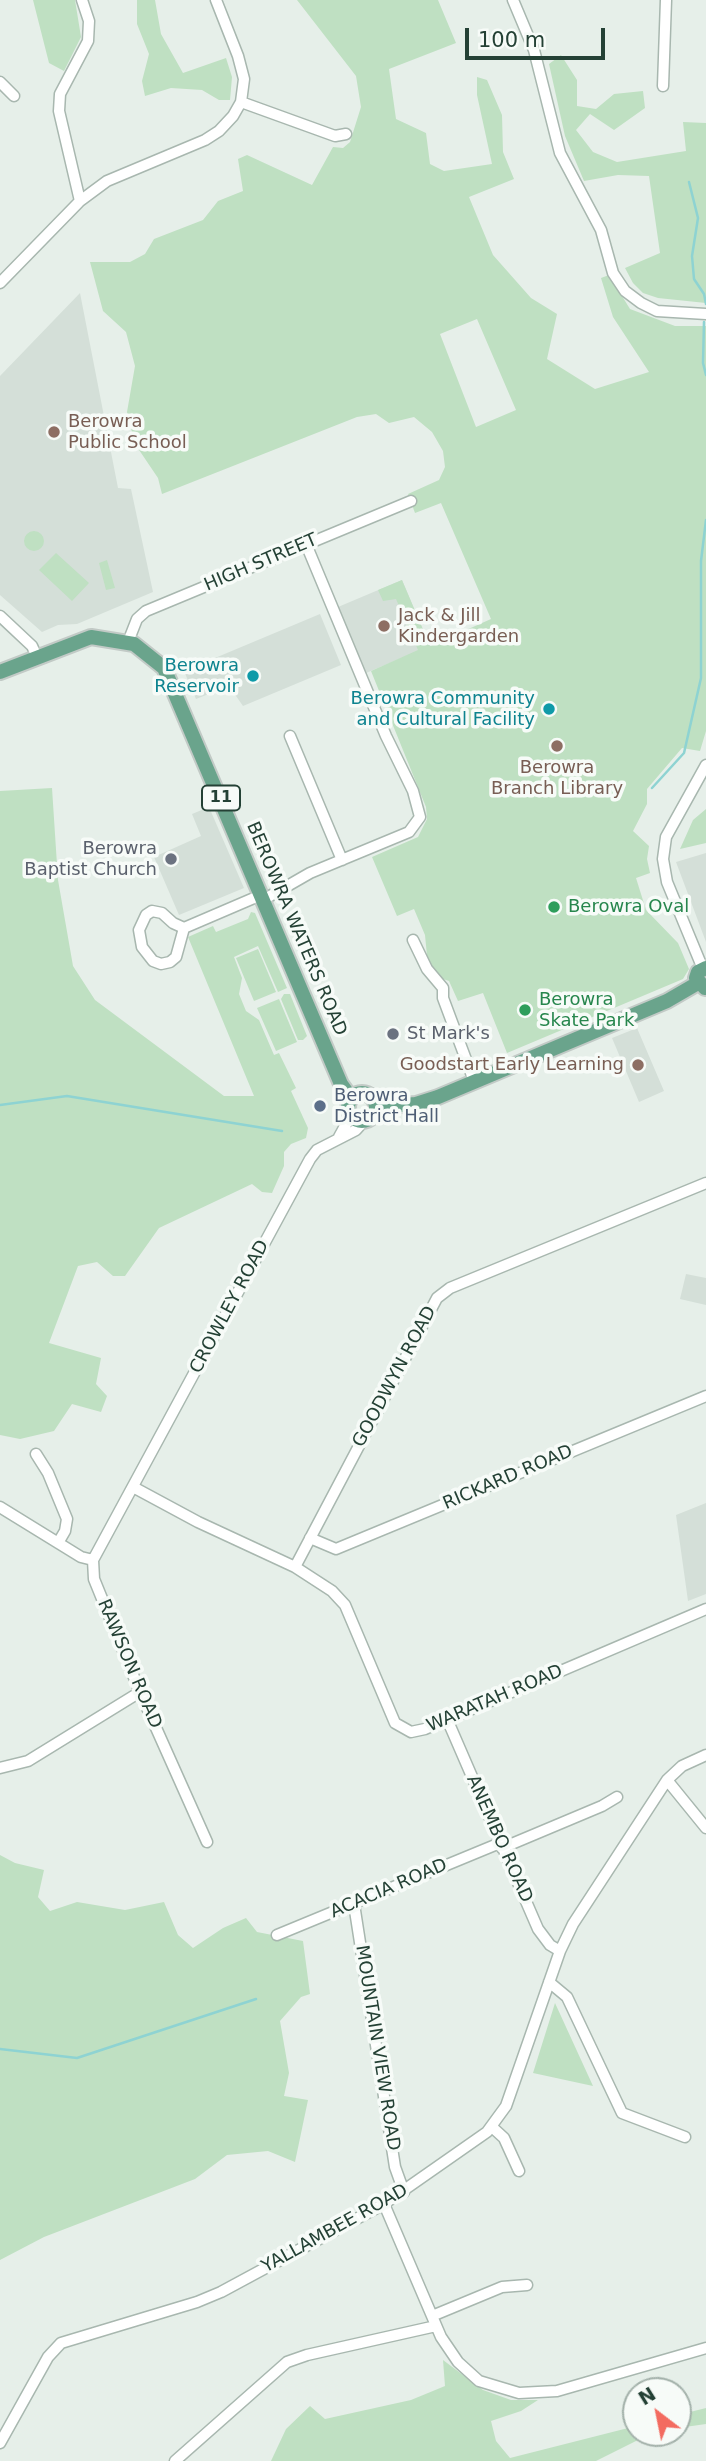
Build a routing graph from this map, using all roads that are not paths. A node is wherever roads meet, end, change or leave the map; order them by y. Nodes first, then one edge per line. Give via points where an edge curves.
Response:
1 (82, 0) edge
2 (216, 0) edge
3 (513, 0) edge
4 (666, 0) edge
5 (0, 82) edge
6 (663, 86) dead end
7 (14, 96) dead end
8 (241, 102) junction
9 (346, 134) dead end
10 (80, 201) junction
11 (0, 283) edge
12 (706, 314) edge
13 (411, 501) dead end
14 (306, 544) junction
15 (0, 616) edge
16 (128, 642) junction
17 (37, 657) junction
18 (0, 672) edge
19 (290, 736) dead end
20 (706, 765) edge
21 (342, 860) junction
22 (262, 897) junction
23 (184, 928) junction
24 (413, 940) dead end
25 (704, 968) edge
26 (702, 985) edge
27 (474, 1081) junction
28 (351, 1098) junction
29 (376, 1107) junction
30 (358, 1118) junction
31 (706, 1183) edge
32 (706, 1396) edge
33 (36, 1454) dead end
34 (133, 1487) junction
35 (0, 1507) edge
36 (310, 1538) junction
37 (58, 1543) junction
38 (93, 1560) junction
39 (295, 1567) junction
40 (706, 1609) edge
41 (140, 1692) junction
42 (447, 1719) junction
43 (706, 1755) edge
44 (0, 1768) edge
45 (667, 1780) junction
46 (617, 1797) dead end
47 (706, 1828) edge
48 (207, 1842) dead end
49 (501, 1846) junction
50 (354, 1904) junction
51 (277, 1935) dead end
52 (559, 1951) junction
53 (549, 1982) junction
54 (492, 2127) junction
55 (685, 2137) dead end
56 (519, 2171) dead end
57 (404, 2192) junction
58 (384, 2204) junction
59 (527, 2284) dead end
60 (434, 2321) junction
61 (706, 2348) edge
62 (0, 2443) edge
63 (175, 2461) edge

1 - 10 street via 89,21 88,41 60,94 59,111
2 - 8 street via 244,79
3 - 12 street via 534,50 560,153 601,230 613,273 625,291 641,303 657,310
4 - 6 street
5 - 7 street
8 - 9 street via 335,136
8 - 10 street via 219,131 107,181
10 - 11 street
13 - 14 street, HIGH STREET
14 - 16 street, HIGH STREET via 146,611 136,619
14 - 21 street via 420,817 415,828
15 - 17 street via 32,646
16 - 17 main road, BEROWRA WATERS ROAD / 11 via 91,637
16 - 22 main road, BEROWRA WATERS ROAD / 11 via 150,655 173,684
17 - 18 main road, BEROWRA WATERS ROAD / 11
19 - 21 street
20 - 25 street via 666,837 663,859 667,882
21 - 22 street
22 - 23 street
22 - 28 main road, BEROWRA WATERS ROAD / 11
23 - 23 street via 176,957 170,962 153,961 142,947 139,930 152,911
24 - 27 street via 443,988
25 - 26 main road via 697,975
26 - 27 main road
27 - 29 main road via 416,1104
28 - 29 main road via 367,1094
28 - 30 main road, 11 via 348,1107
29 - 30 main road via 371,1117
30 - 34 street, CROWLEY ROAD via 356,1130 310,1159
31 - 36 street, GOODWYN ROAD via 450,1288 437,1298
32 - 36 street, RICKARD ROAD via 336,1549
33 - 37 street via 67,1519
34 - 38 street
34 - 39 street, WARATAH ROAD via 208,1528
35 - 37 street
36 - 39 street, GOODWYN ROAD
37 - 38 street
38 - 41 street, RAWSON ROAD via 94,1579
39 - 42 street, WARATAH ROAD via 345,1605 399,1727 417,1732
40 - 42 street, WARATAH ROAD
41 - 44 street via 28,1761
41 - 48 street, RAWSON ROAD
42 - 49 street, ANEMBO ROAD
43 - 45 street, YALLAMBEE ROAD via 682,1766
45 - 47 street
45 - 52 street, YALLAMBEE ROAD
46 - 49 street, ACACIA ROAD
49 - 50 street, ACACIA ROAD
49 - 52 street, ANEMBO ROAD via 538,1929
50 - 51 street, ACACIA ROAD
50 - 57 street, MOUNTAIN VIEW ROAD via 395,2167
52 - 53 street, YALLAMBEE ROAD
53 - 54 street, YALLAMBEE ROAD via 506,2106
53 - 55 street via 567,1997 622,2113
54 - 56 street via 504,2138
54 - 57 street, YALLAMBEE ROAD
57 - 58 street, YALLAMBEE ROAD
58 - 60 street
58 - 62 street, YALLAMBEE ROAD via 209,2297 61,2343 48,2357
59 - 60 street via 502,2287
60 - 61 street via 473,2377 519,2393 580,2386
60 - 63 street via 287,2362

